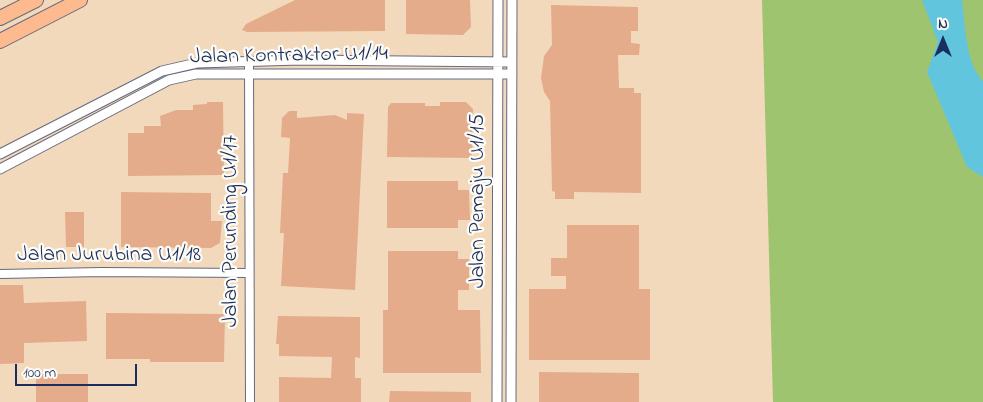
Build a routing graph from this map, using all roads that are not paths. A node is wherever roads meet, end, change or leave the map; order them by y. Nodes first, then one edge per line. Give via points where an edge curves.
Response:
1 (36, 0) edge
2 (80, 0) edge
3 (498, 0) edge
4 (512, 0) edge
5 (0, 18) edge
6 (0, 41) edge
7 (249, 61) junction
8 (498, 62) junction
9 (512, 62) junction
10 (249, 74) junction
11 (498, 74) junction
12 (512, 74) junction
13 (0, 154) edge
14 (0, 169) edge
15 (0, 274) edge
16 (248, 274) junction
17 (250, 402) edge
18 (497, 402) edge
19 (511, 402) edge

1 - 5 highway
2 - 6 highway
3 - 8 street, Jalan Pemaju U1/15
4 - 9 street, Jalan Pemaju U1/15
7 - 8 street, Jalan Kontraktor U1/14
7 - 10 street, Jalan Perunding U1/17
7 - 13 street, Jalan Kontraktor U1/14 via 197,62 162,71
8 - 9 street, Jalan Kontraktor U1/14
8 - 11 street, Jalan Pemaju U1/15
9 - 12 street, Jalan Pemaju U1/15
10 - 11 street, Jalan Kontraktor U1/14
10 - 14 street, Jalan Kontraktor U1/14 via 196,74 169,80
10 - 16 street, Jalan Perunding U1/17
11 - 12 street, Jalan Kontraktor U1/14
11 - 18 street, Jalan Pemaju U1/15
12 - 19 street, Jalan Pemaju U1/15
15 - 16 street, Jalan Jurubina U1/18
16 - 17 street, Jalan Perunding U1/17

